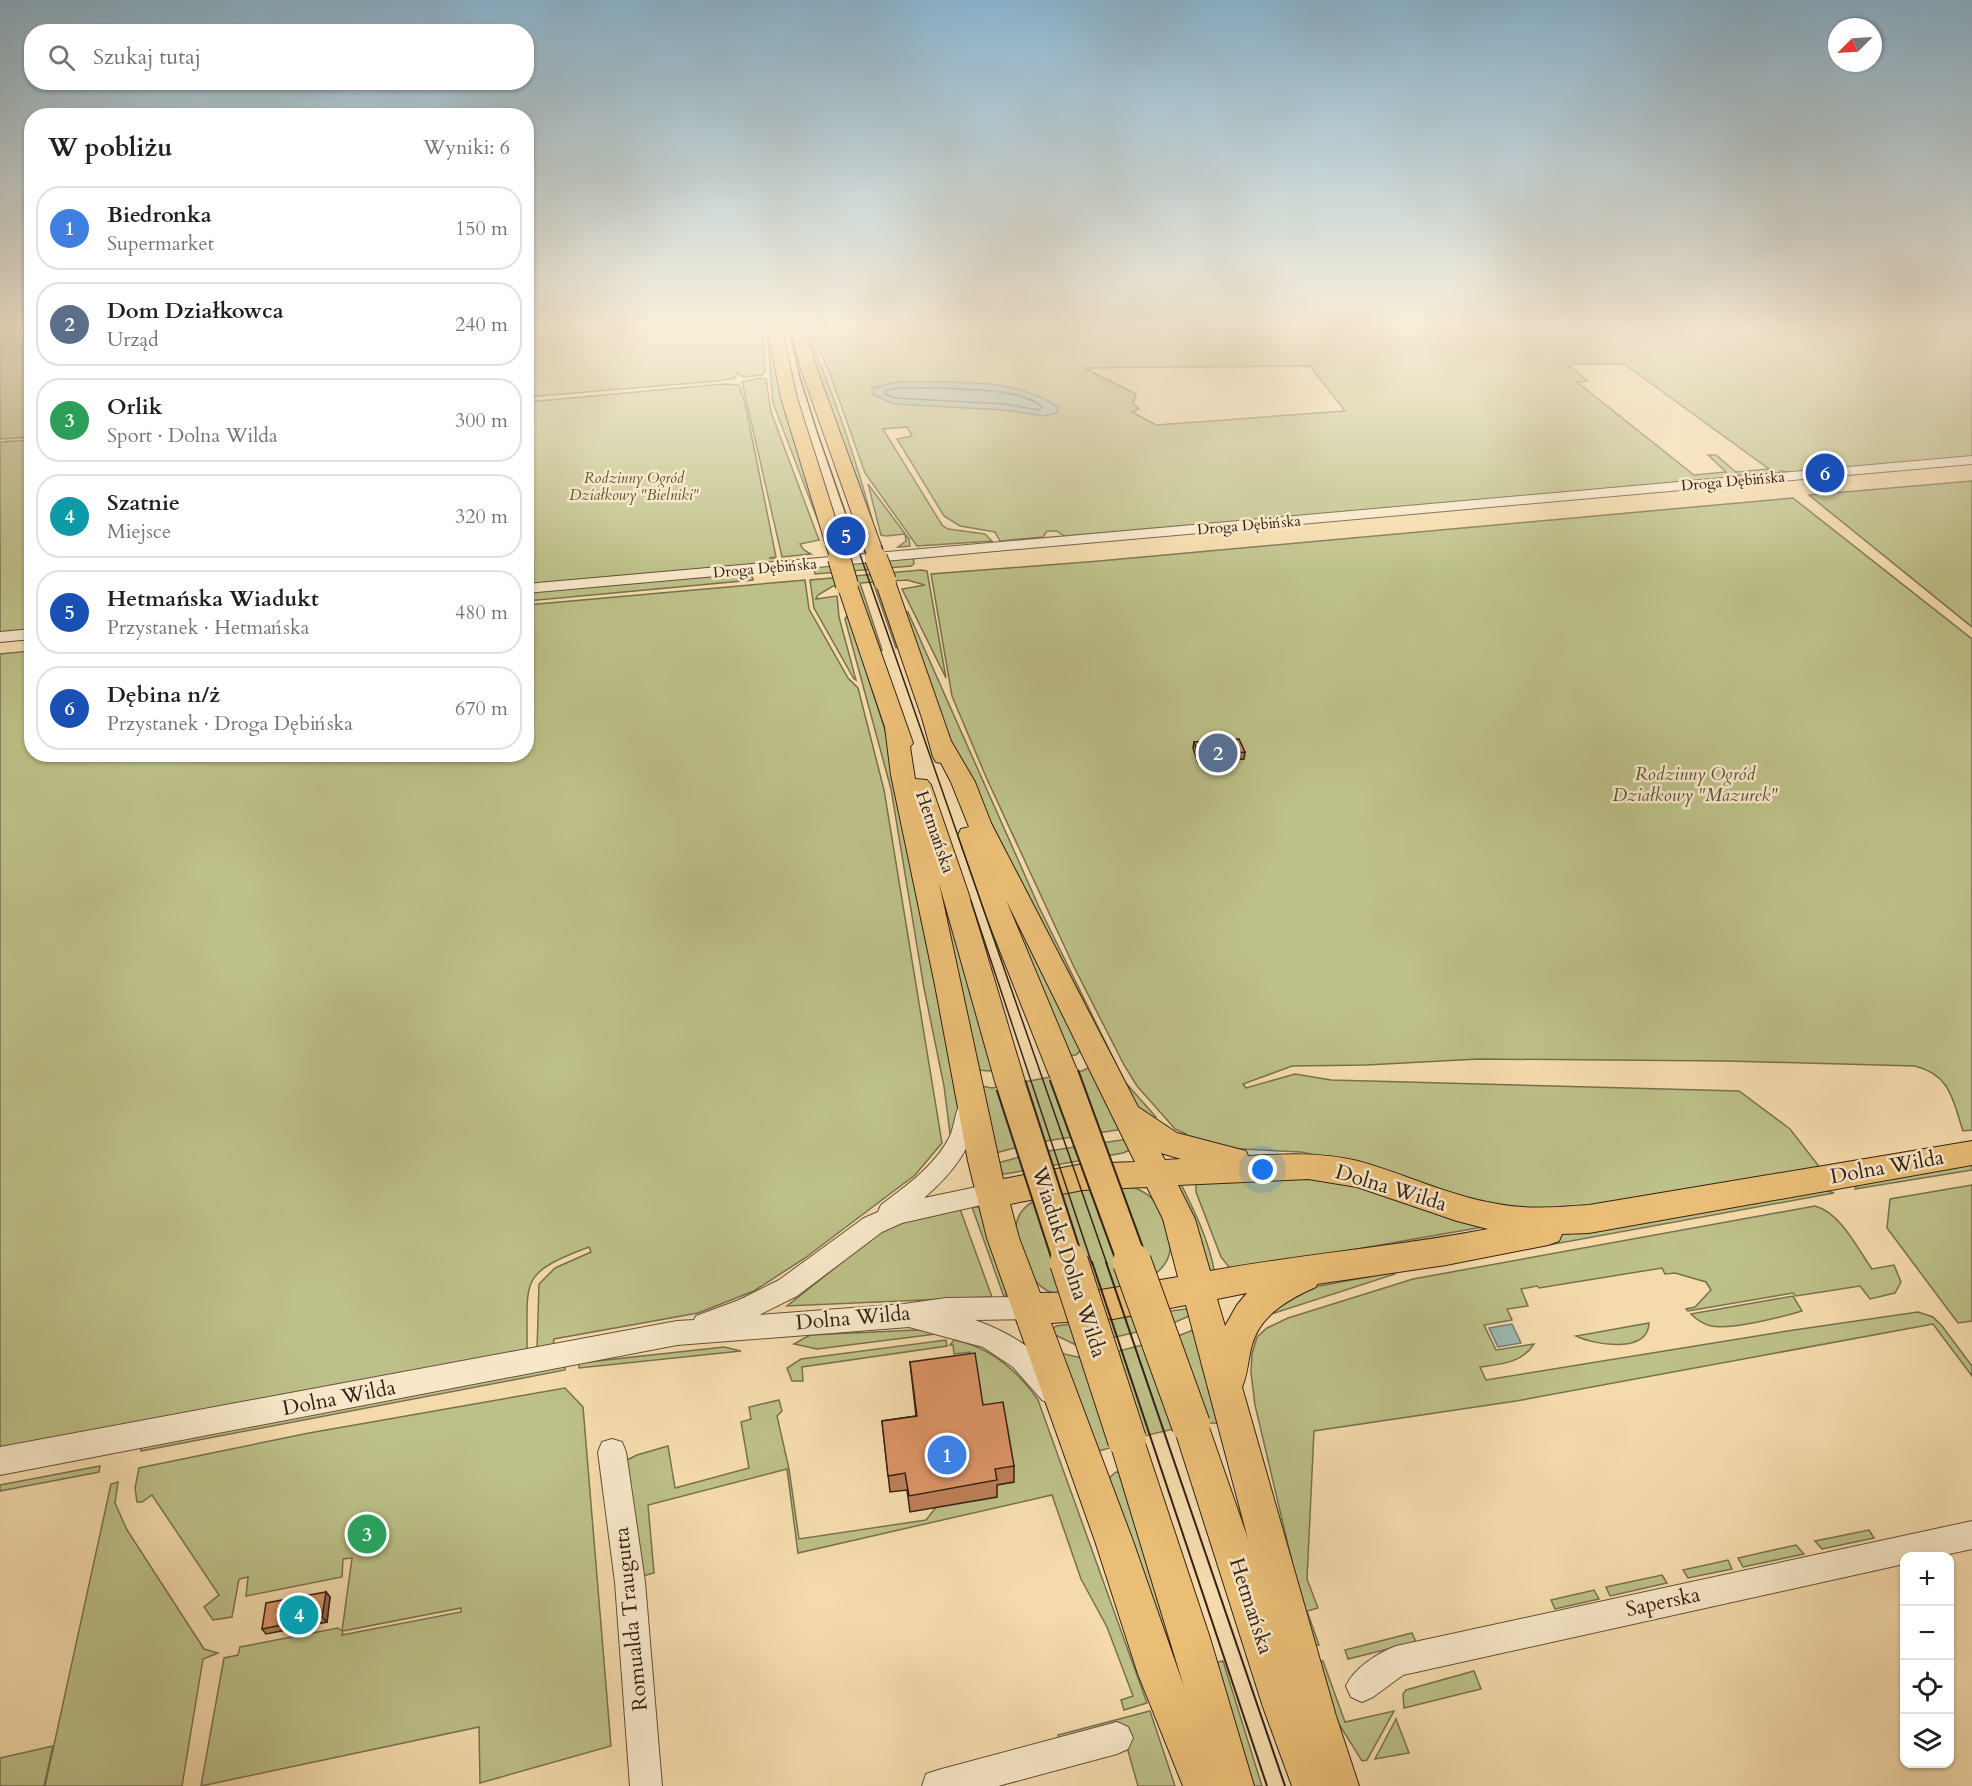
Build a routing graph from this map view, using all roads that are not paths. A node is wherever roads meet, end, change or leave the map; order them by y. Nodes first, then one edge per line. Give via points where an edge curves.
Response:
1 (792, 408) edge
2 (823, 408) edge
3 (1972, 459) edge
4 (534, 588) edge
5 (24, 634) edge
6 (0, 636) edge
7 (896, 727) junction
8 (940, 742) junction
9 (1011, 1085) joint
10 (969, 1095) junction
11 (1118, 1097) junction
12 (1972, 1153) edge
13 (1267, 1167) junction
14 (1155, 1172) junction
15 (991, 1194) junction
16 (1589, 1219) junction
17 (873, 1226) junction
18 (1324, 1269) junction
19 (1199, 1287) junction
20 (1028, 1308) junction
21 (904, 1316) junction
22 (677, 1334) junction
23 (1227, 1390) junction
24 (1069, 1421) junction
25 (612, 1452) dead end
26 (0, 1461) edge
27 (1972, 1535) edge
28 (1362, 1686) dead end
29 (1117, 1738) dead end
30 (646, 1786) edge
31 (938, 1786) edge
32 (1204, 1786) edge
33 (1233, 1786) edge
34 (1313, 1786) edge
35 (1338, 1786) edge

1 - 7 main road, Hetmańska, bridge
2 - 8 main road, Hetmańska, bridge
3 - 4 street, Droga Dębińska
5 - 6 street
7 - 9 main road, Hetmańska via 955,892
7 - 10 main road
8 - 11 main road
8 - 34 main road, Hetmańska, bridge via 986,879 1064,1075 1191,1425
9 - 33 main road, Wiadukt Dolna Wilda, bridge via 1187,1628
10 - 15 main road
10 - 17 street via 964,1128 955,1149 927,1182
11 - 13 main road via 1137,1122 1163,1140 1196,1152
11 - 14 main road
12 - 16 main road, Dolna Wilda
13 - 14 main road, Dolna Wilda
13 - 16 main road, Dolna Wilda via 1340,1169 1457,1208 1517,1221
14 - 15 main road, Dolna Wilda via 1083,1177
14 - 19 main road via 1179,1219
15 - 17 street, Dolna Wilda via 907,1210
15 - 20 main road
16 - 18 main road, Dolna Wilda via 1519,1238
17 - 22 street, Dolna Wilda via 788,1288 748,1308
18 - 19 main road, Dolna Wilda
18 - 23 main road via 1281,1286 1251,1310 1235,1341
19 - 20 main road, Dolna Wilda via 1089,1307
19 - 23 main road
20 - 21 street, Dolna Wilda via 946,1309
20 - 24 main road
21 - 22 street, Dolna Wilda
21 - 24 street via 969,1329 1005,1344 1041,1378
22 - 26 street, Dolna Wilda
23 - 35 main road via 1309,1694
24 - 32 main road via 1158,1674
25 - 30 street, Romualda Traugutta via 630,1582
27 - 28 street, Saperska via 1396,1661
29 - 31 street

